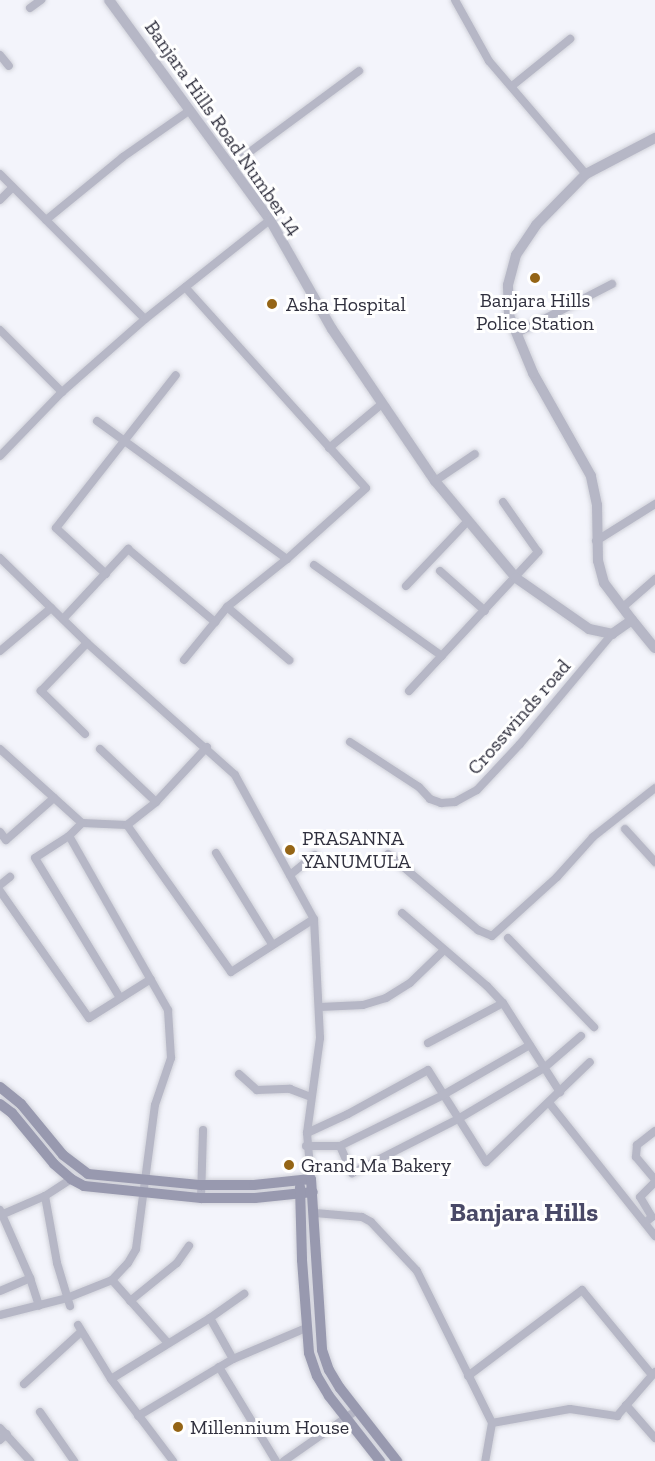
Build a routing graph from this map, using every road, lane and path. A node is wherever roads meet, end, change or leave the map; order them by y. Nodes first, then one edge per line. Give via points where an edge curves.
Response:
1 (41, 0) edge
2 (109, 0) edge
3 (455, 0) edge
4 (30, 8) dead end
5 (570, 39) dead end
6 (0, 55) edge
7 (9, 66) dead end
8 (359, 71) dead end
9 (512, 86) junction
10 (190, 110) junction
11 (655, 138) edge
12 (232, 165) junction
13 (0, 174) edge
14 (586, 174) junction
15 (13, 187) junction
16 (0, 200) edge
17 (46, 220) junction
18 (270, 220) junction
19 (612, 284) dead end
20 (185, 287) junction
21 (145, 319) junction
22 (0, 330) edge
23 (517, 333) junction
24 (176, 375) dead end
25 (62, 392) junction
26 (383, 403) junction
27 (97, 421) dead end
28 (126, 441) junction
29 (329, 448) junction
30 (475, 454) dead end
31 (0, 456) edge
32 (435, 481) junction
33 (503, 502) dead end
34 (655, 504) edge
35 (468, 521) junction
36 (596, 541) junction
37 (0, 558) edge
38 (287, 559) junction
39 (314, 565) dead end
40 (440, 571) dead end
41 (106, 574) junction
42 (516, 578) junction
43 (655, 579) edge
44 (406, 586) dead end
45 (227, 607) junction
46 (51, 608) junction
47 (623, 608) junction
48 (485, 610) junction
49 (63, 619) junction
50 (632, 620) junction
51 (215, 622) junction
52 (612, 634) junction
53 (87, 643) junction
54 (655, 648) edge
55 (0, 651) edge
56 (442, 656) junction
57 (184, 660) dead end
58 (289, 660) dead end
59 (409, 691) dead end
60 (85, 734) dead end
61 (350, 742) dead end
62 (207, 747) junction
63 (0, 748) edge
64 (100, 749) dead end
65 (655, 788) edge
66 (54, 798) junction
67 (156, 802) junction
68 (82, 823) junction
69 (127, 825) junction
70 (626, 829) dead end
71 (0, 832) edge
72 (69, 837) junction
73 (216, 853) dead end
74 (388, 854) dead end
75 (315, 855) dead end
76 (655, 862) edge
77 (290, 875) junction
78 (10, 877) dead end
79 (0, 885) edge
80 (0, 891) edge
81 (402, 914) dead end
82 (314, 919) junction
83 (508, 938) dead end
84 (272, 944) junction
85 (444, 950) junction
86 (151, 979) junction
87 (120, 998) junction
88 (503, 1003) junction
89 (320, 1006) junction
90 (594, 1027) dead end
91 (581, 1036) dead end
92 (428, 1043) dead end
93 (530, 1045) junction
94 (590, 1062) dead end
95 (544, 1068) junction
96 (239, 1074) dead end
97 (2, 1091) edge
98 (560, 1092) junction
99 (443, 1095) junction
100 (311, 1097) junction
101 (0, 1104) edge
102 (549, 1104) junction
103 (458, 1119) junction
104 (203, 1130) dead end
105 (655, 1131) edge
106 (307, 1133) junction
107 (306, 1146) junction
108 (339, 1146) junction
109 (71, 1179) junction
110 (312, 1179) junction
111 (145, 1180) junction
112 (300, 1180) junction
113 (655, 1181) edge
114 (201, 1185) junction
115 (313, 1192) junction
116 (144, 1193) junction
117 (300, 1193) junction
118 (45, 1196) junction
119 (201, 1198) junction
120 (1, 1213) edge
121 (315, 1213) junction
122 (645, 1223) junction
123 (654, 1234) edge
124 (189, 1246) dead end
125 (30, 1278) junction
126 (112, 1280) junction
127 (0, 1291) edge
128 (244, 1294) dead end
129 (130, 1301) junction
130 (68, 1302) junction
131 (39, 1306) junction
132 (0, 1315) edge
133 (210, 1318) junction
134 (306, 1328) junction
135 (168, 1343) junction
136 (233, 1359) junction
137 (219, 1367) junction
138 (653, 1373) edge
139 (468, 1376) junction
140 (111, 1379) junction
141 (24, 1384) dead end
142 (626, 1405) junction
143 (357, 1410) junction
144 (40, 1412) dead end
145 (138, 1416) junction
146 (347, 1417) junction
147 (492, 1423) junction
148 (0, 1428) edge
149 (8, 1434) junction
150 (655, 1438) edge
151 (0, 1440) edge
152 (28, 1460) edge
153 (74, 1461) edge
154 (173, 1461) edge
155 (276, 1461) edge
156 (284, 1461) edge
157 (380, 1461) edge
158 (397, 1461) edge
159 (485, 1461) edge

1 - 4 street
2 - 10 street, Banjara Hills Road Number 14
3 - 9 street via 489,61
5 - 9 street
6 - 7 street
8 - 12 street
9 - 14 street
10 - 12 street, Banjara Hills Road Number 14
10 - 17 street via 123,157
11 - 14 street
12 - 18 street, Banjara Hills Road Number 14
13 - 15 street
14 - 23 street via 536,225 516,255 508,285 509,315
15 - 16 street
15 - 17 street
17 - 21 street
18 - 20 street
18 - 26 street, Banjara Hills Road Number 14 via 332,329
19 - 23 street
20 - 21 street
20 - 29 street
21 - 25 street
22 - 25 street
23 - 36 street via 533,373 591,476 597,505
24 - 28 street
25 - 31 street
26 - 29 street
26 - 32 street, Banjara Hills Road Number 14
27 - 28 street
28 - 38 street
28 - 41 street via 56,528
29 - 38 street via 366,488
30 - 32 street
32 - 35 street, Banjara Hills Road Number 14
33 - 42 street via 538,552
34 - 36 street
35 - 42 street, Banjara Hills Road Number 14
35 - 44 street
36 - 47 street via 604,583
37 - 46 street
38 - 45 street
39 - 56 street
40 - 48 street
41 - 49 street
41 - 51 street via 128,549
42 - 48 street
42 - 52 street, Banjara Hills Road Number 14 via 589,629
43 - 47 street
45 - 51 street
45 - 58 street
46 - 49 street
46 - 55 street
47 - 50 street
48 - 56 street
49 - 53 street
50 - 52 street
50 - 54 street
51 - 57 street
52 - 61 street, Crosswinds road via 513,752 477,790 454,802 430,799 419,787
53 - 60 street via 41,691
53 - 62 street
56 - 59 street
62 - 67 street
62 - 77 street via 235,775
63 - 66 street
64 - 67 street
65 - 74 street via 593,837 557,877 492,936 478,930
66 - 68 street
66 - 71 street via 6,840
67 - 69 street
68 - 69 street
68 - 72 street
69 - 84 street via 231,972
70 - 76 street
72 - 86 street
72 - 87 street via 35,858
73 - 84 street
75 - 77 street
77 - 82 street
78 - 79 street
80 - 87 street via 89,1018
81 - 85 street
82 - 84 street
82 - 89 street
83 - 90 street
85 - 88 street
85 - 89 street via 410,983 386,998 363,1005
86 - 87 street
86 - 111 street via 168,1010 171,1058 155,1105
88 - 92 street
88 - 93 street
89 - 100 street via 320,1038
91 - 95 street
93 - 95 street
93 - 99 street
94 - 98 street
95 - 98 street
95 - 103 street
96 - 100 street via 257,1090 290,1089
97 - 111 main road via 78,1169 102,1177
98 - 102 street
99 - 103 street
99 - 106 street via 428,1070
99 - 108 street
100 - 106 street
101 - 109 main road
102 - 103 street via 486,1162
102 - 122 street
103 - 108 street via 352,1173
104 - 114 street
105 - 113 street via 638,1145 636,1157
106 - 107 street
107 - 108 street
107 - 110 street
109 - 116 main road via 92,1188
109 - 118 street
110 - 112 main road
110 - 115 main road
111 - 114 main road
111 - 116 street
112 - 114 main road
112 - 117 main road
113 - 122 street via 640,1197 652,1217
114 - 119 street
115 - 117 main road
115 - 121 main road
116 - 119 main road
116 - 126 street via 136,1249
117 - 119 main road
117 - 134 main road
118 - 120 street
118 - 130 street
120 - 125 street
121 - 139 street via 362,1217 381,1229 417,1271
121 - 143 main road via 322,1350 329,1370
122 - 123 street
124 - 129 street via 174,1265
125 - 127 street
125 - 131 street
126 - 129 street
126 - 130 street
128 - 133 street
129 - 135 street
130 - 131 street
131 - 132 street
133 - 135 street
133 - 136 street
134 - 136 street
134 - 146 main road via 317,1376
135 - 140 street
136 - 137 street
137 - 145 street
137 - 155 street
138 - 139 street via 582,1290
138 - 142 street
139 - 147 street
140 - 141 street via 80,1329
140 - 145 street
142 - 147 street via 616,1416 570,1409
142 - 150 street
143 - 146 street
143 - 158 main road
144 - 153 street
145 - 154 street
146 - 156 street
146 - 157 main road
147 - 159 street
148 - 149 street
149 - 151 street
149 - 152 street

